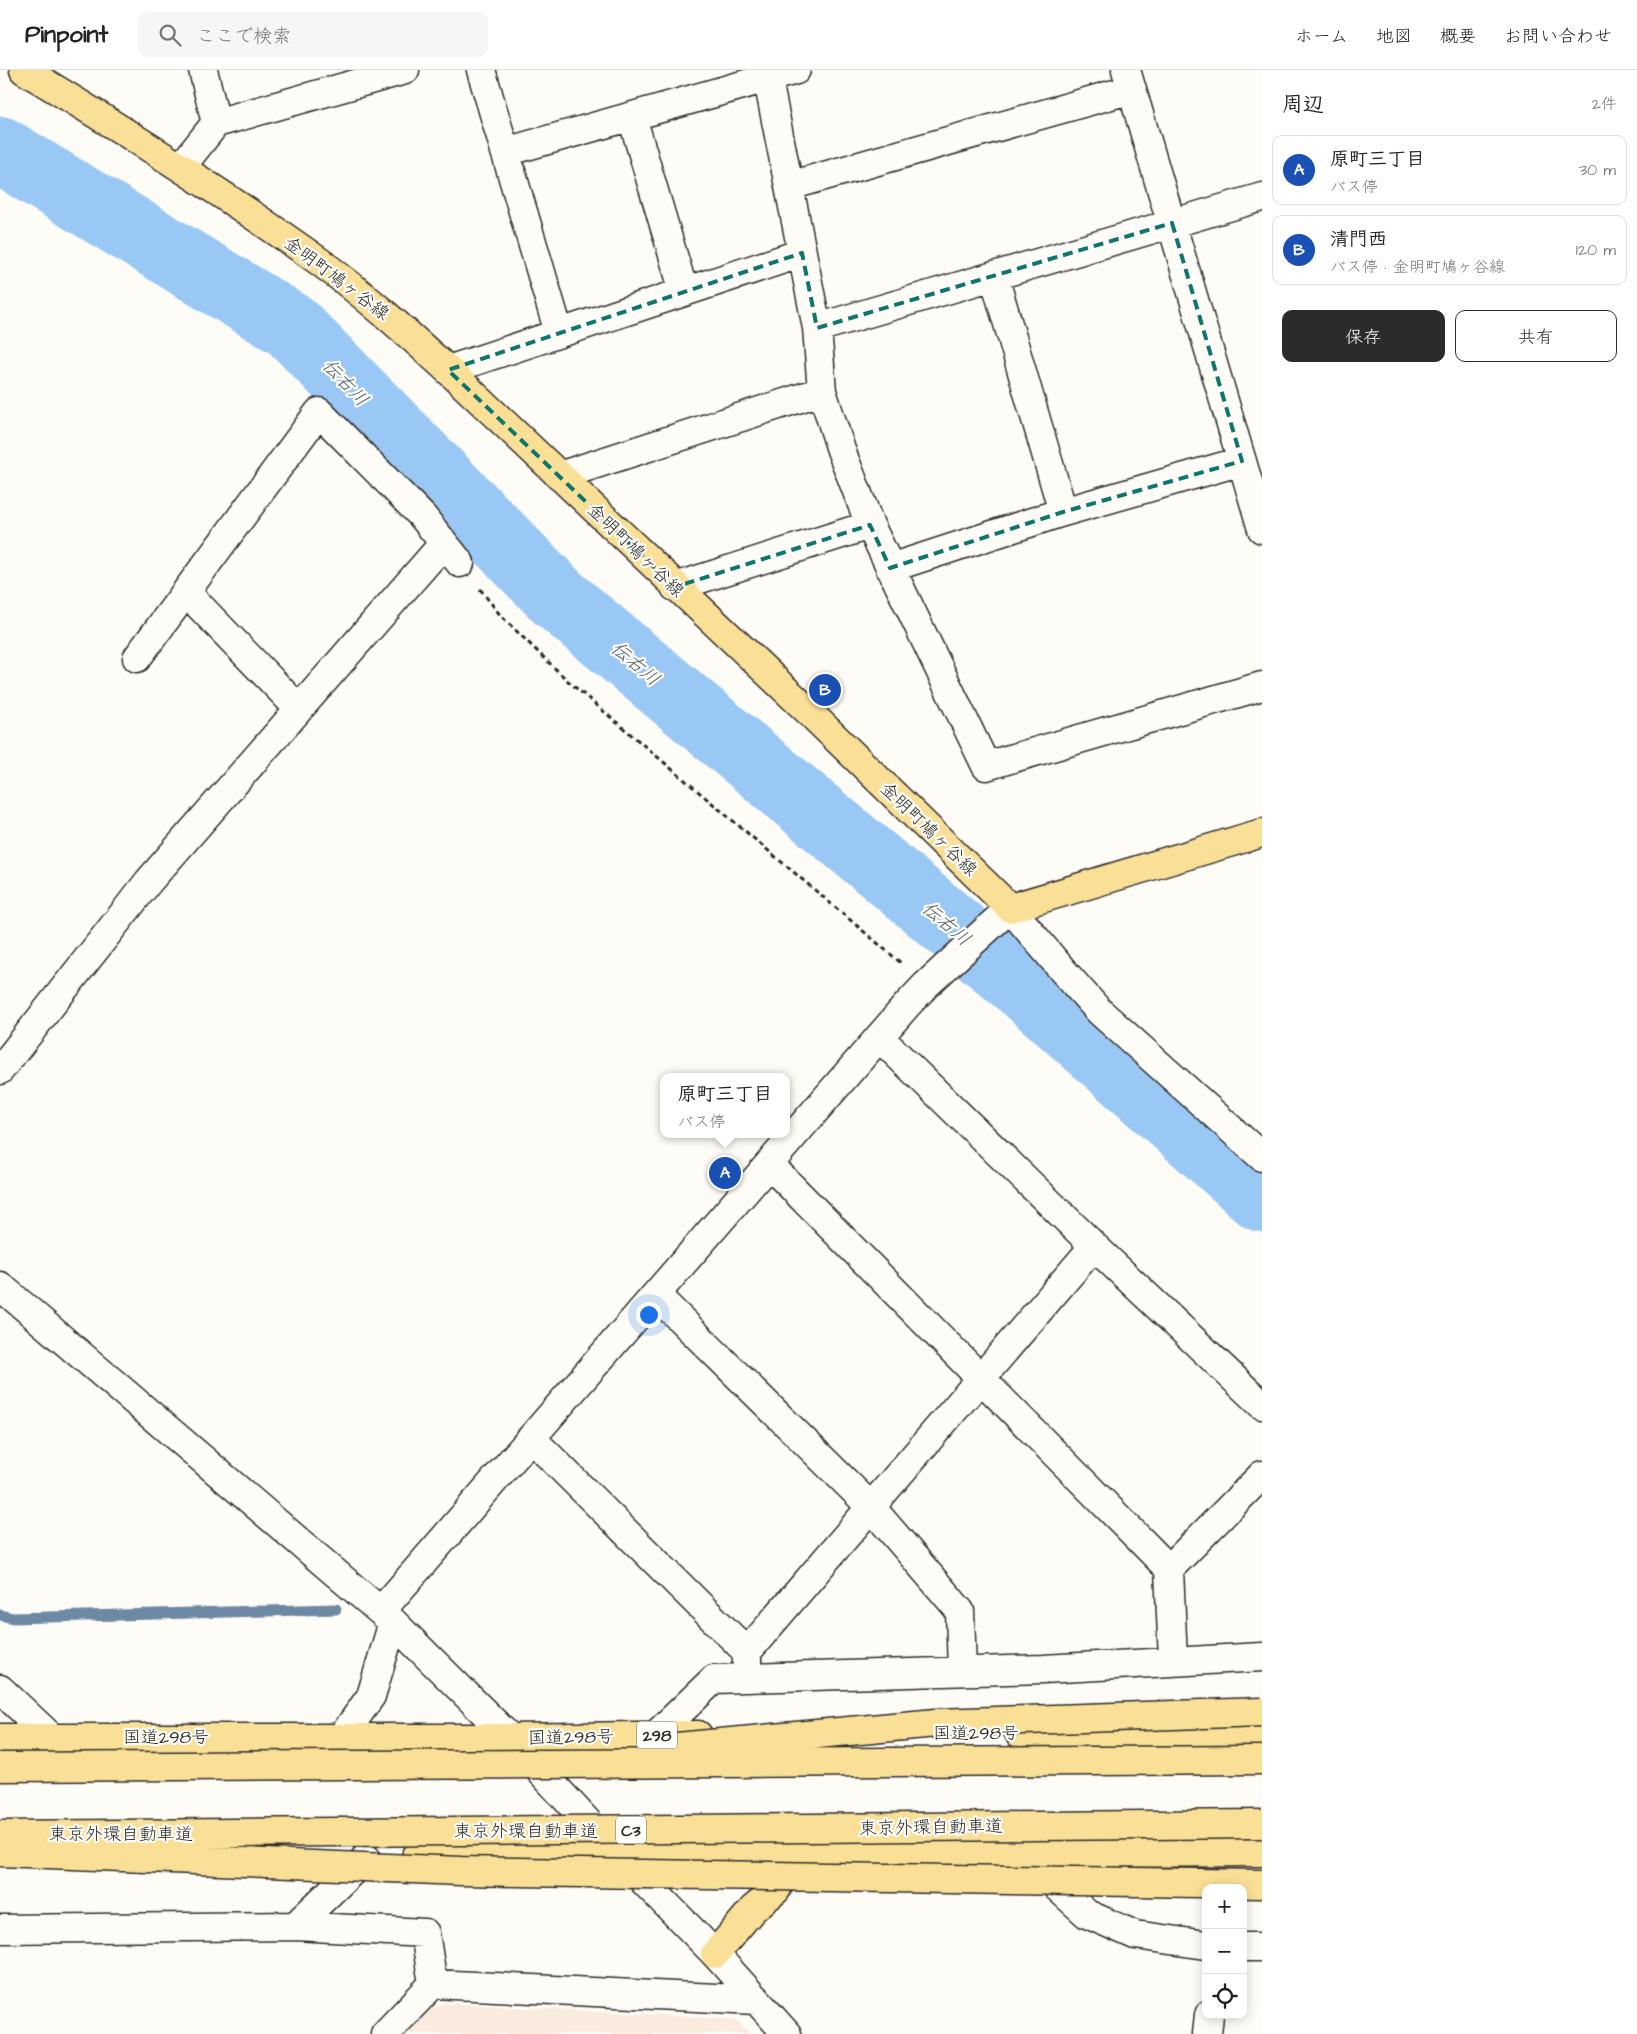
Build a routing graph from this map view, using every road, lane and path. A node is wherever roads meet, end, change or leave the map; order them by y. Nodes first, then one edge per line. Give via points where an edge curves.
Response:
1 (24, 70) edge
2 (203, 70) edge
3 (405, 70) edge
4 (481, 70) edge
5 (796, 70) edge
6 (767, 74) edge
7 (1129, 79) edge
8 (632, 117) junction
9 (216, 123) junction
10 (505, 152) junction
11 (181, 167) junction
12 (789, 186) junction
13 (1262, 197) edge
14 (1172, 224) junction
15 (802, 253) junction
16 (994, 276) junction
17 (684, 292) junction
18 (817, 328) junction
19 (559, 334) junction
20 (448, 370) junction
21 (822, 391) junction
22 (1242, 461) junction
23 (559, 476) junction
24 (1063, 512) junction
25 (870, 525) junction
26 (1262, 529) edge
27 (452, 553) junction
28 (890, 568) junction
29 (675, 587) junction
30 (186, 592) junction
31 (137, 658) dead end
32 (1262, 686) edge
33 (298, 709) junction
34 (1262, 833) edge
35 (1010, 908) junction
36 (927, 984) junction
37 (879, 1038) junction
38 (0, 1070) edge
39 (1262, 1157) edge
40 (769, 1164) junction
41 (1094, 1246) junction
42 (0, 1286) edge
43 (656, 1295) junction
44 (981, 1378) junction
45 (1262, 1405) edge
46 (531, 1438) junction
47 (1262, 1475) edge
48 (871, 1507) junction
49 (1169, 1568) junction
50 (387, 1617) junction
51 (1262, 1657) edge
52 (1173, 1661) junction
53 (747, 1665) junction
54 (962, 1671) junction
55 (0, 1689) edge
56 (1262, 1712) edge
57 (1262, 1731) edge
58 (656, 1735) junction
59 (52, 1737) junction
60 (342, 1737) junction
61 (0, 1738) edge
62 (510, 1738) junction
63 (1262, 1760) edge
64 (480, 1764) junction
65 (0, 1767) edge
66 (1262, 1824) edge
67 (0, 1835) edge
68 (0, 1852) edge
69 (1262, 1852) edge
70 (1019, 1853) junction
71 (618, 1855) junction
72 (795, 1855) junction
73 (366, 1858) junction
74 (0, 1861) edge
75 (1262, 1884) edge
76 (295, 1926) junction
77 (0, 1929) edge
78 (1202, 1945) edge
79 (1247, 1946) edge
80 (1262, 1947) edge
81 (715, 1954) junction
82 (433, 1984) junction
83 (757, 2000) junction
84 (1209, 2019) edge
85 (385, 2034) edge
86 (787, 2034) edge
87 (1207, 2034) edge

1 - 11 main road, 金明町鳩ヶ谷線
2 - 9 street
3 - 9 street
4 - 10 street
5 - 6 street
6 - 8 street
6 - 12 street
7 - 12 street
7 - 14 street
8 - 10 street
8 - 17 street
9 - 11 street
10 - 19 street
11 - 20 main road, 金明町鳩ヶ谷線 via 321,263 398,324
12 - 15 street
13 - 14 street
14 - 16 street
14 - 22 street
15 - 17 street
15 - 18 street
16 - 18 street
16 - 24 street
17 - 19 street
18 - 21 street
19 - 20 street
20 - 23 main road, 金明町鳩ヶ谷線
21 - 23 street
21 - 25 street
22 - 24 street
22 - 26 street
23 - 29 main road, 金明町鳩ヶ谷線
24 - 28 street
25 - 28 street
25 - 29 street
27 - 30 street via 423,517 319,412
27 - 33 street
27 - 36 path via 501,616 569,682
28 - 32 street via 986,766
29 - 35 main road, 金明町鳩ヶ谷線 via 807,710
30 - 31 street
30 - 33 street
33 - 38 street via 149,880
34 - 35 main road
35 - 36 street
35 - 39 street via 1099,1011
36 - 37 street
37 - 40 street
37 - 41 street
40 - 43 street
40 - 44 street
41 - 44 street
41 - 45 street
42 - 50 street
43 - 46 street
43 - 48 street
44 - 48 street
44 - 49 street
46 - 50 street
46 - 53 street
47 - 49 street
48 - 53 street
48 - 54 street via 960,1611
49 - 52 street
50 - 60 street via 370,1696
50 - 62 street
51 - 52 street
52 - 54 street
53 - 54 street
53 - 58 street via 714,1678
55 - 59 street
56 - 64 main road, bridge via 936,1723
57 - 58 main road, 国道298号 / 298
58 - 62 main road, 国道298号 / 298
59 - 60 main road, 国道298号 / 298
59 - 61 main road, 国道298号 / 298
60 - 62 main road, 国道298号 / 298
62 - 71 street
63 - 64 main road, bridge
64 - 65 main road, bridge
66 - 67 main road, 東京外環自動車道 / C3, bridge
68 - 75 main road, bridge via 461,1871
69 - 70 main road
70 - 72 main road
70 - 78 street via 1087,1914 1135,1935
71 - 72 main road
71 - 73 main road
71 - 81 street
72 - 81 main road via 776,1890 753,1909
73 - 74 main road
73 - 76 street
76 - 77 street
76 - 82 street via 425,1934
79 - 80 street
81 - 83 street
82 - 83 street
82 - 85 street
83 - 86 street
84 - 87 street

